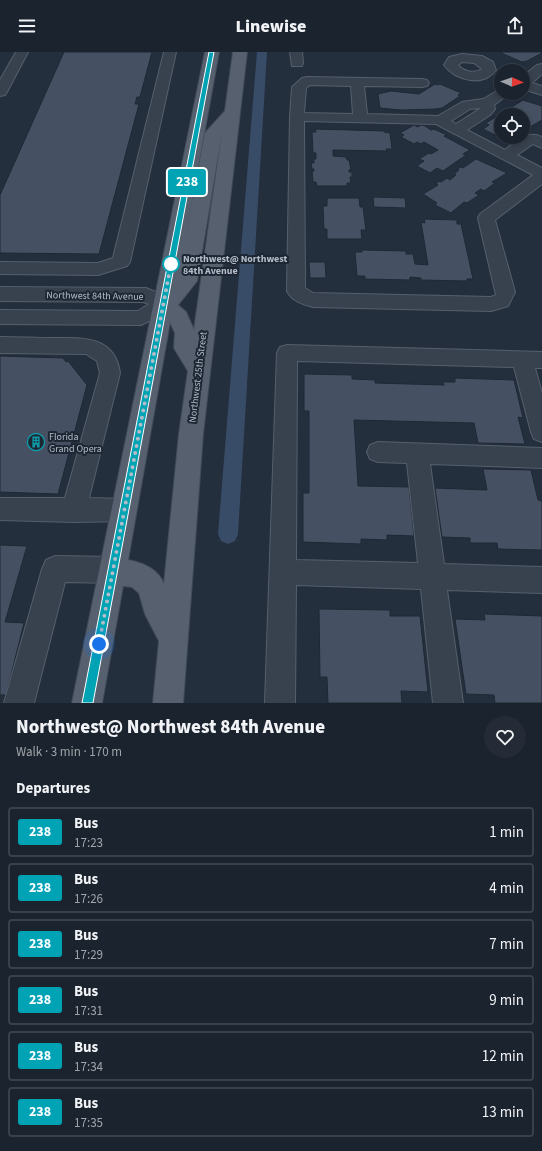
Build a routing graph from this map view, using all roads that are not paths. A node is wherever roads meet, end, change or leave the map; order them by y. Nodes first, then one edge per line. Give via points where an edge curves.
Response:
1 (170, 52) edge
2 (212, 52) edge
3 (240, 52) edge
4 (466, 55) edge
5 (16, 56) edge
6 (542, 68) edge
7 (493, 73) edge
8 (530, 77) edge
9 (357, 82) junction
10 (422, 83) dead end
11 (530, 86) edge
12 (542, 91) edge
13 (0, 92) edge
14 (494, 99) edge
15 (487, 103) junction
16 (460, 110) junction
17 (232, 112) junction
18 (297, 117) junction
19 (478, 117) junction
20 (360, 118) junction
21 (440, 121) junction
22 (457, 130) junction
23 (542, 144) edge
24 (506, 156) junction
25 (542, 175) edge
26 (0, 268) edge
27 (0, 294) edge
28 (164, 304) junction
29 (0, 317) edge
30 (0, 345) edge
31 (532, 360) edge
32 (198, 368) junction
33 (542, 432) edge
34 (378, 452) dead end
35 (417, 453) junction
36 (542, 458) edge
37 (0, 509) edge
38 (74, 510) junction
39 (124, 510) junction
40 (113, 570) junction
41 (284, 572) junction
42 (432, 576) junction
43 (542, 580) edge
44 (173, 638) junction
45 (19, 703) edge
46 (87, 703) edge
47 (168, 703) edge
48 (280, 703) edge
49 (448, 703) edge

1 - 26 street via 121,262 98,269
2 - 28 main road
3 - 17 main road, Northwest 25th Street
4 - 7 street via 481,60
4 - 7 street via 454,60 452,68 474,76
5 - 13 street
6 - 8 street
9 - 10 street
9 - 18 street via 311,81 302,84 299,87
9 - 20 street
11 - 12 street
14 - 15 street
15 - 16 street via 470,104
15 - 19 street via 487,111
16 - 19 street
16 - 21 street
17 - 28 main road via 213,133 187,281 182,289
17 - 32 main road, Northwest 25th Street
18 - 20 street
18 - 25 street via 296,290 308,299 491,304 501,302 506,297 506,292 486,218
19 - 22 street
20 - 21 street
21 - 22 street
22 - 24 street
23 - 24 street via 532,138
24 - 25 street
27 - 28 street, Northwest 84th Avenue via 146,295
28 - 29 street, Northwest 84th Avenue via 141,318
28 - 32 main road via 179,317 185,333 185,348
28 - 39 main road
30 - 38 street via 87,346 98,350 109,364 110,373
31 - 33 street
31 - 41 street via 287,353
32 - 44 main road, Northwest 25th Street
34 - 35 street
35 - 36 street
35 - 42 street
37 - 38 street
38 - 39 street
39 - 40 main road
40 - 44 main road via 138,575 151,585 155,604
40 - 45 street via 55,569
40 - 46 main road
41 - 42 street
41 - 48 street
42 - 43 street
42 - 49 street
44 - 47 main road, Northwest 25th Street

